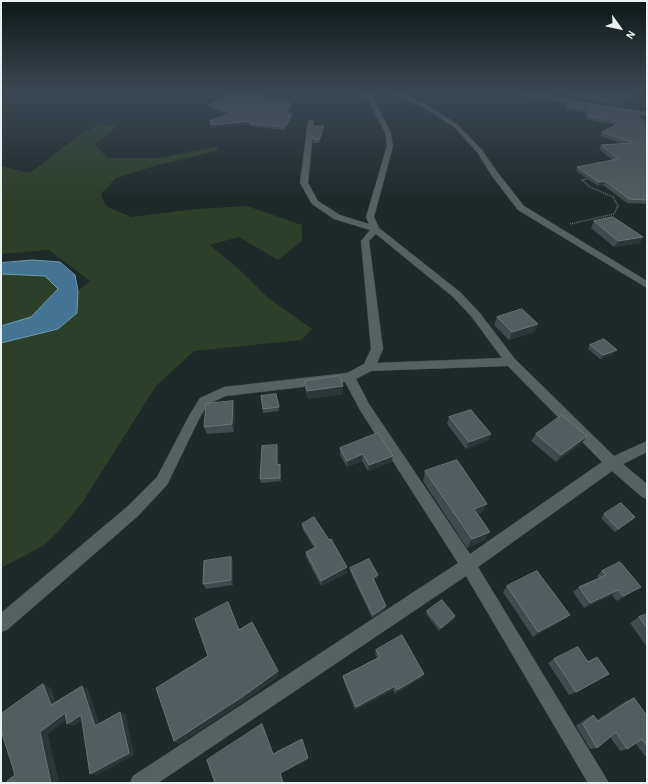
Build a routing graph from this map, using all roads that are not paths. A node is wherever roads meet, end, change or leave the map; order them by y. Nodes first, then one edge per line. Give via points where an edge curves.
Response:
1 (310, 130) edge
2 (386, 130) edge
3 (459, 130) edge
4 (375, 229) junction
5 (647, 285) edge
6 (511, 362) junction
7 (369, 367) junction
8 (349, 377) junction
9 (647, 446) edge
10 (612, 463) junction
11 (647, 493) edge
12 (468, 565) junction
13 (1, 624) edge
14 (140, 783) edge
15 (599, 783) edge

1 - 4 street via 304,183 315,202 337,217
2 - 4 street via 390,146 370,217
3 - 5 street via 480,152 522,208
4 - 6 street via 456,294 475,314
4 - 7 street via 365,241 377,349
6 - 7 street
6 - 10 street
7 - 8 street
8 - 12 street via 364,407
8 - 13 street via 224,392 204,401 162,481 133,511
9 - 10 street
10 - 11 street
10 - 12 street
12 - 14 street
12 - 15 street

